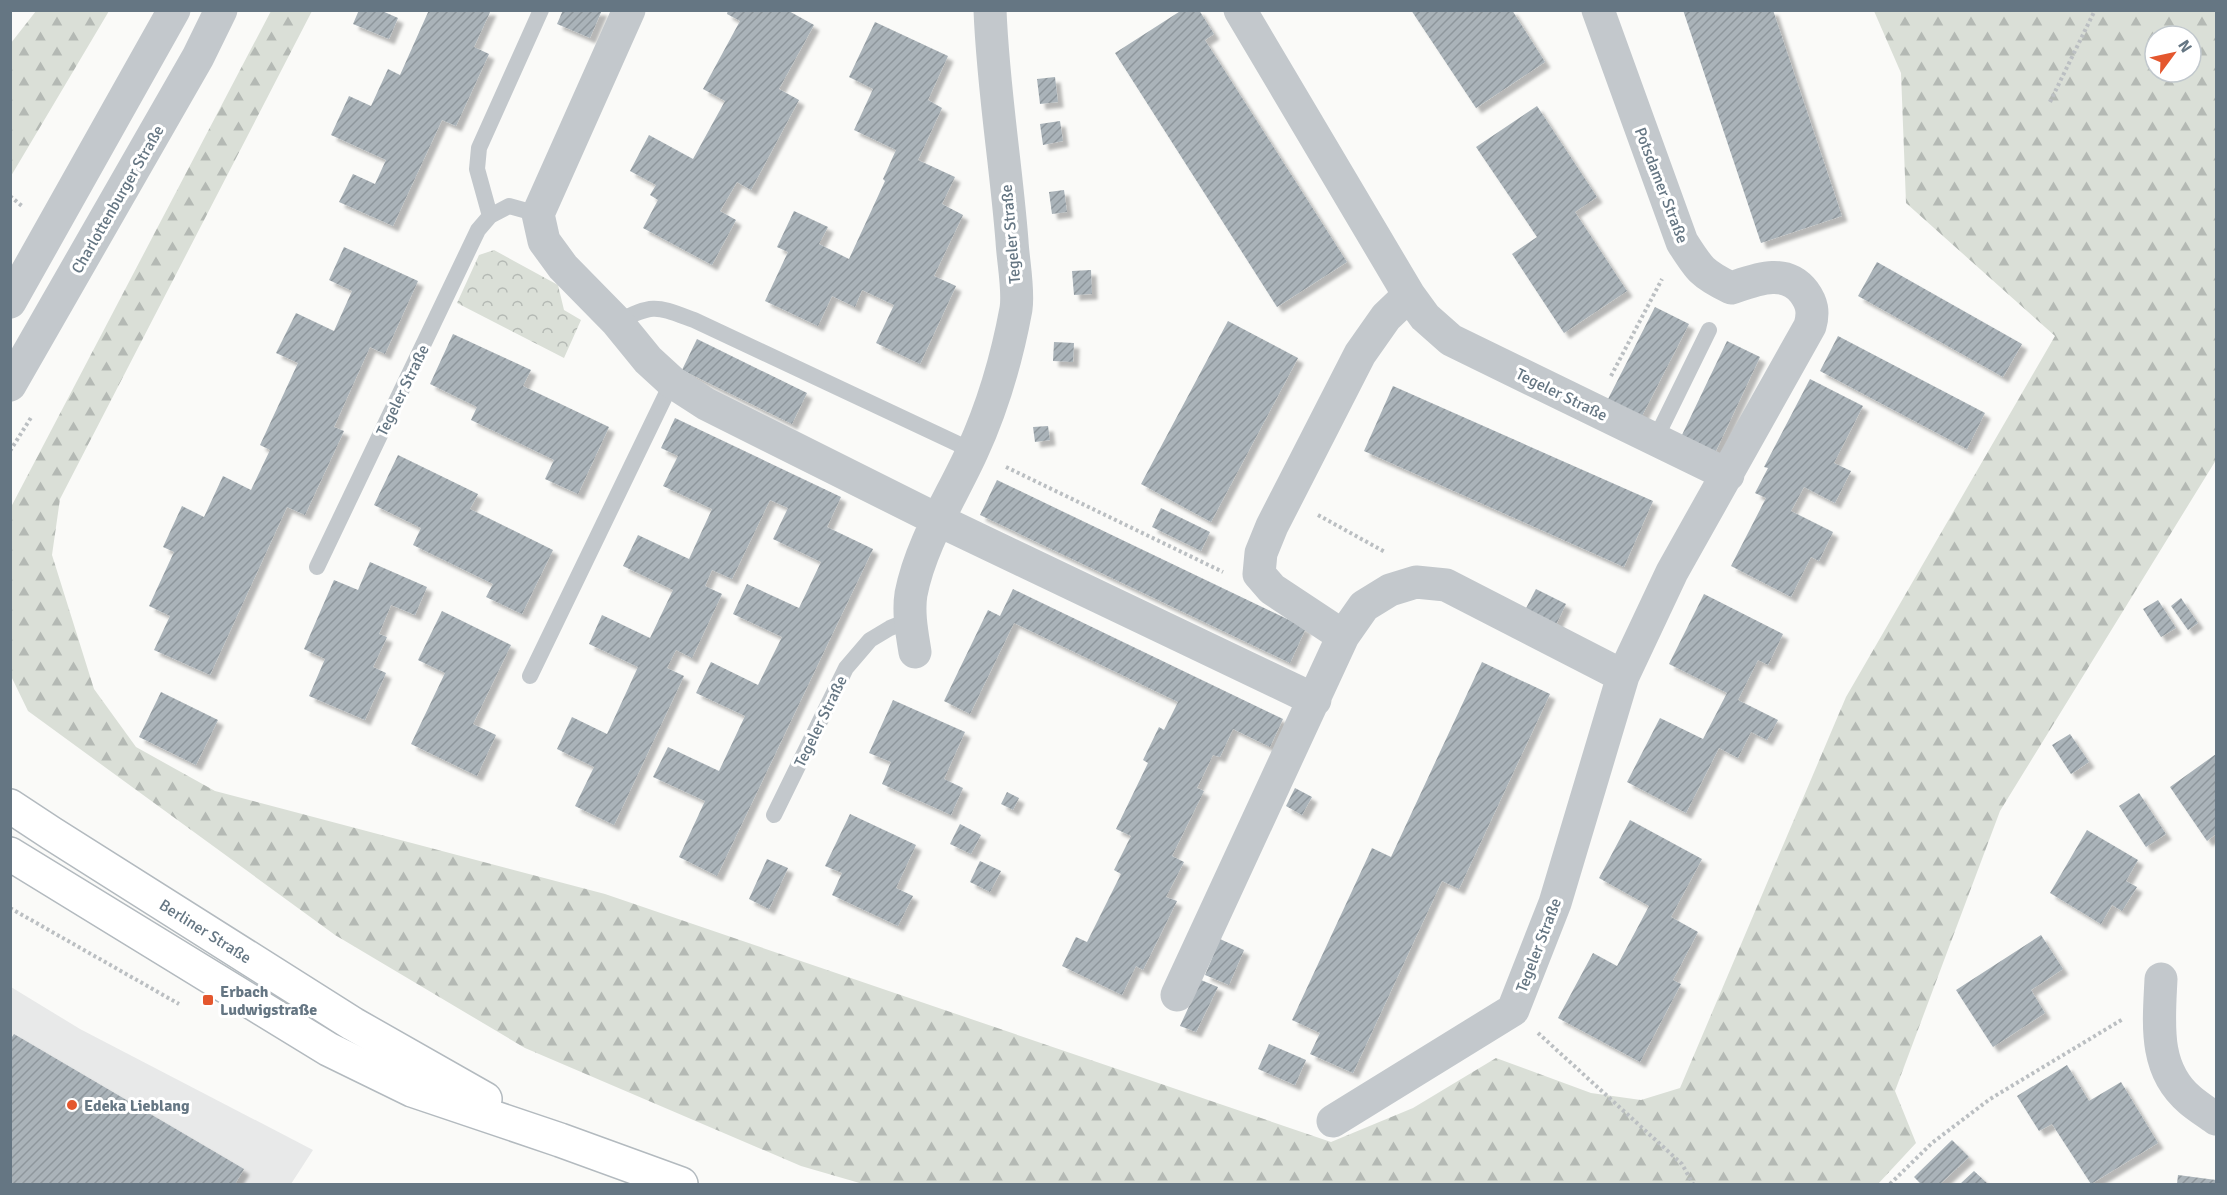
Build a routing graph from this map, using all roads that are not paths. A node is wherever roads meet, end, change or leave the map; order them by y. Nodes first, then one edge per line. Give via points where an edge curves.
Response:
1 (174, 10) edge
2 (221, 10) edge
3 (542, 10) edge
4 (629, 10) edge
5 (990, 10) edge
6 (1240, 10) edge
7 (1598, 10) edge
8 (538, 214) junction
9 (490, 216) junction
10 (1408, 295) junction
11 (10, 302) edge
12 (1811, 302) joint
13 (616, 322) junction
14 (1709, 330) dead end
15 (672, 381) junction
16 (10, 385) edge
17 (1655, 440) junction
18 (973, 451) junction
19 (1728, 475) junction
20 (938, 520) junction
21 (317, 567) dead end
22 (910, 620) junction
23 (1343, 636) junction
24 (915, 652) dead end
25 (530, 676) dead end
26 (1623, 676) junction
27 (1315, 700) junction
28 (10, 806) edge
29 (774, 815) dead end
30 (10, 854) edge
31 (2160, 988) road end
32 (1177, 995) dead end
33 (2217, 1119) edge
34 (1333, 1121) dead end
35 (560, 1140) junction
36 (681, 1185) edge

1 - 11 street
2 - 16 street, Charlottenburger Straße via 198,57
3 - 9 lane via 479,148 477,169
4 - 8 street
5 - 18 street, Tegeler Straße via 1016,306 1002,377
6 - 10 street, Tegeler Straße
7 - 12 street, Potsdamer Straße via 1682,242 1706,275 1731,288 1763,277 1782,277 1799,285
8 - 9 lane via 509,206
8 - 13 street via 544,241 562,267
9 - 21 lane, Tegeler Straße via 478,230
10 - 17 street, Tegeler Straße via 1451,340
10 - 23 street via 1360,354 1261,553 1259,574 1272,589
12 - 19 street, Tegeler Straße via 1810,326
13 - 15 street
13 - 18 lane via 659,307
14 - 17 lane
15 - 20 street via 706,404
15 - 25 lane
17 - 19 street, Tegeler Straße
18 - 20 street, Tegeler Straße
19 - 26 street, Tegeler Straße via 1672,572
20 - 22 street, Tegeler Straße via 919,564
20 - 27 street
22 - 24 street, Tegeler Straße
22 - 29 lane, Tegeler Straße via 870,640 846,668
23 - 26 street via 1364,606 1390,590 1416,582 1446,585
23 - 27 street
26 - 34 street, Tegeler Straße via 1555,903 1513,1010
27 - 32 street
28 - 35 street, Berliner Straße via 353,1024
30 - 35 street, Berliner Straße via 328,1049 412,1090
31 - 33 street via 2158,1025 2165,1069 2188,1099
35 - 36 street, Berliner Straße

